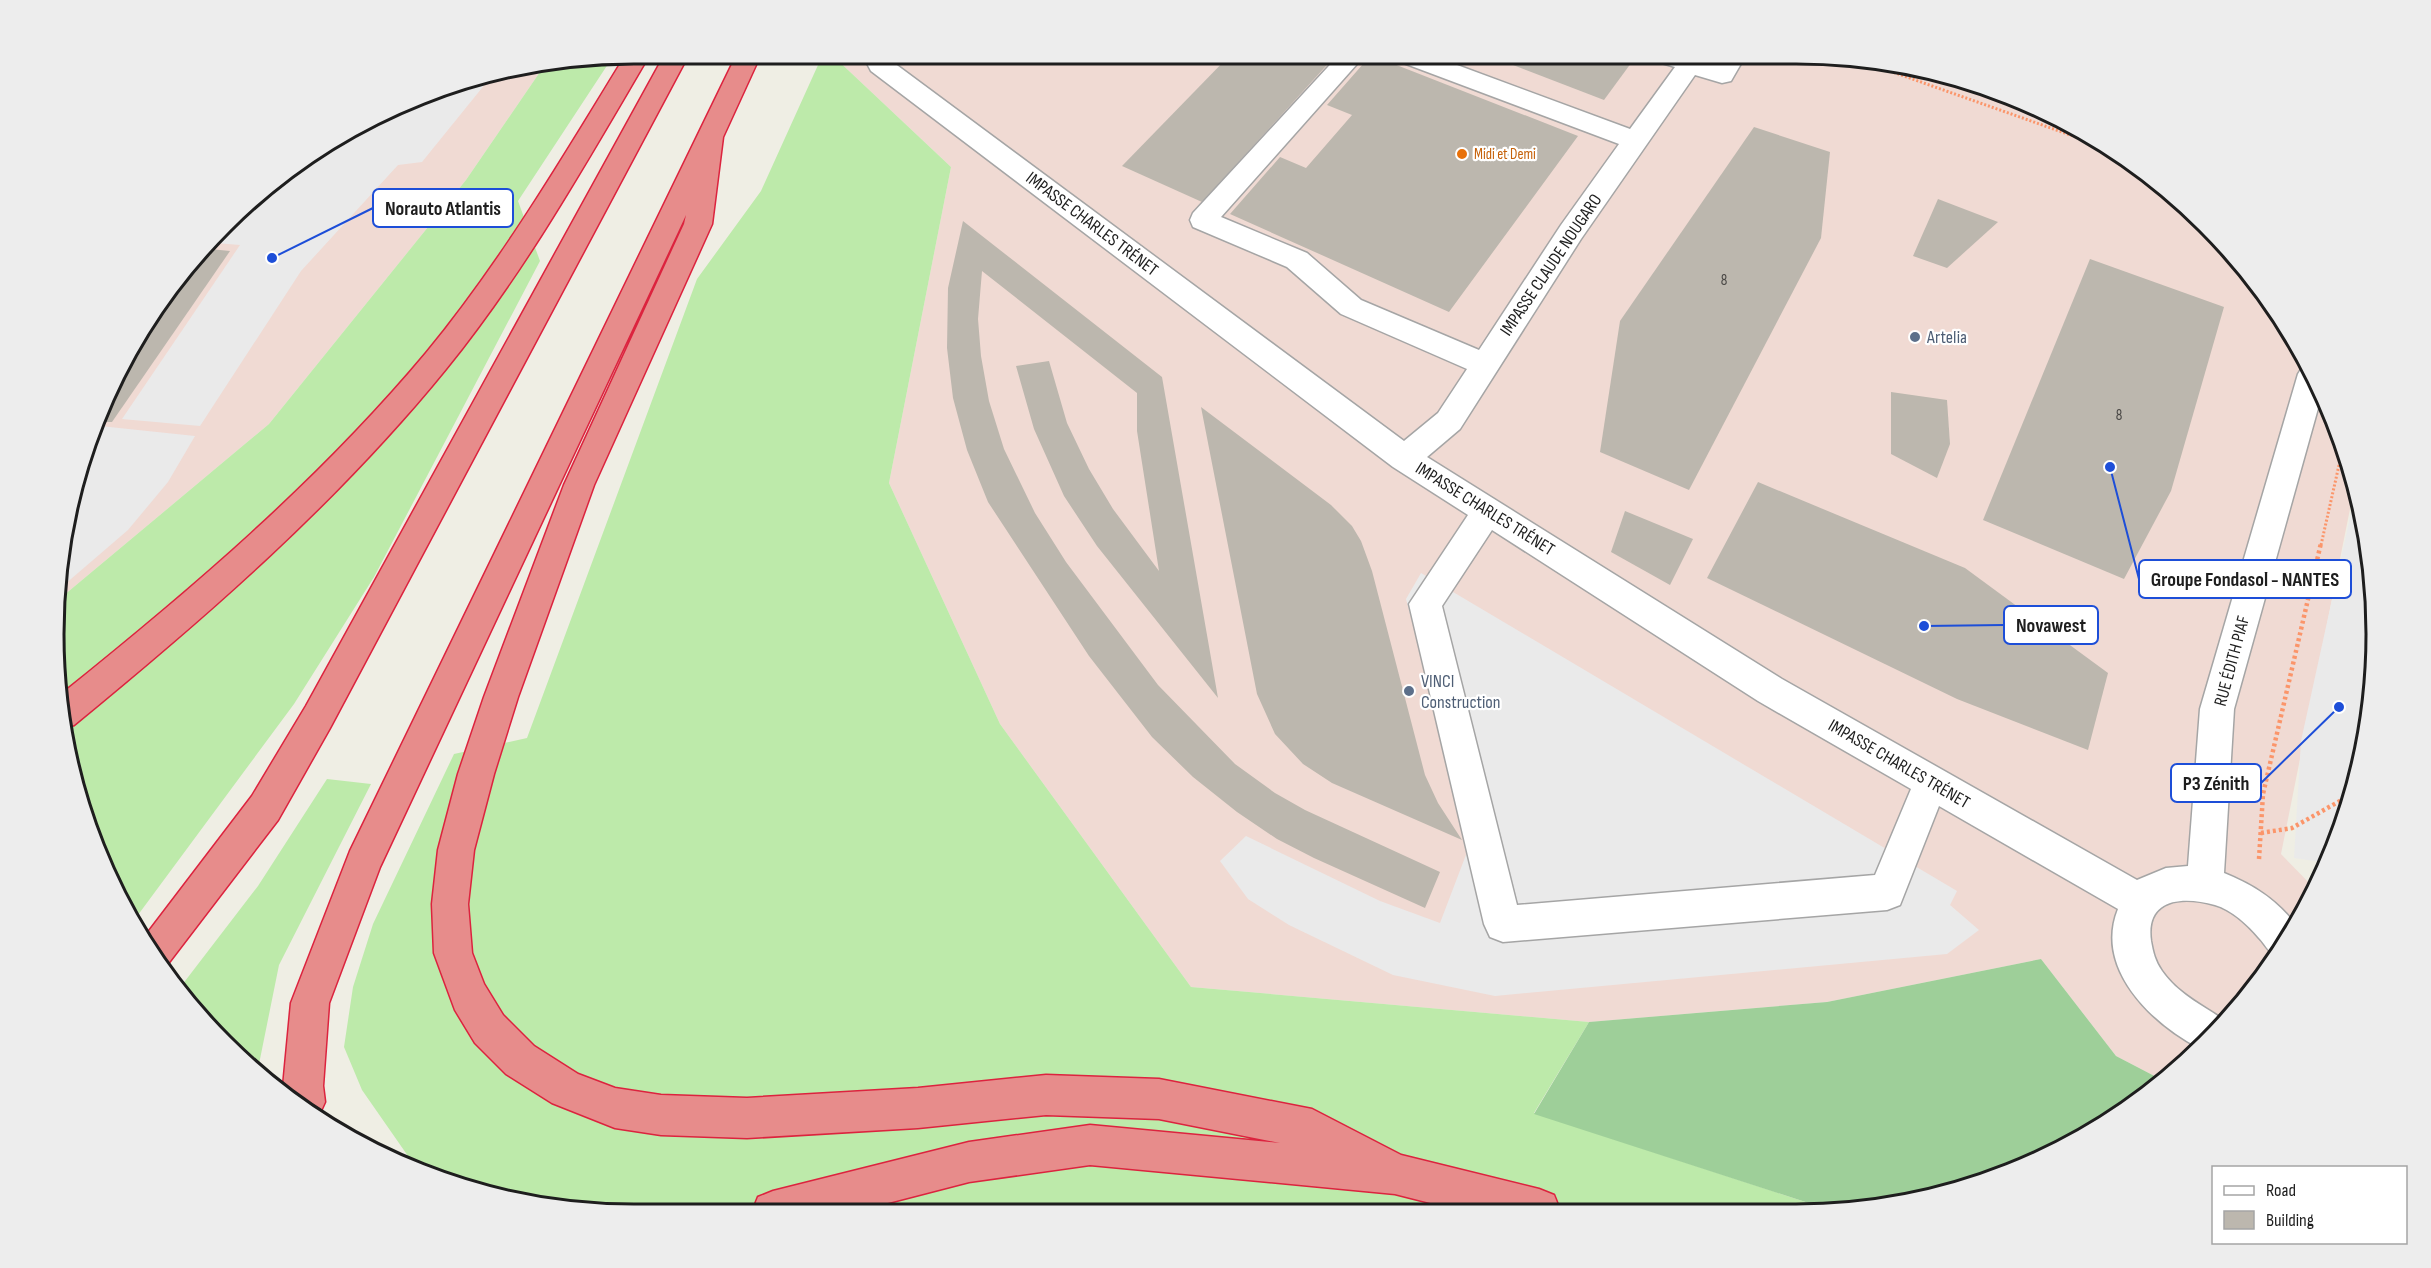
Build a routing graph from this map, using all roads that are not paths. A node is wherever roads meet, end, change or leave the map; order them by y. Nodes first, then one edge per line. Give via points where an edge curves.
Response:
1 (632, 64) edge
2 (672, 64) edge
3 (744, 64) edge
4 (880, 64) edge
5 (1345, 64) edge
6 (1431, 64) edge
7 (1690, 64) joint
8 (1729, 64) edge
9 (710, 134) junction
10 (1636, 141) junction
11 (1485, 365) junction
12 (2310, 386) edge
13 (1404, 458) junction
14 (1488, 512) junction
15 (69, 708) edge
16 (1931, 782) junction
17 (2205, 884) junction
18 (2140, 902) junction
19 (2280, 935) edge
20 (159, 948) edge
21 (2205, 1031) edge
22 (305, 1098) edge
23 (1395, 1174) junction
24 (804, 1204) edge
25 (1515, 1204) edge

1 - 15 highway via 497,282 436,362 348,461 236,568
2 - 20 highway via 318,717 265,808
3 - 9 highway
4 - 13 street, IMPASSE CHARLES TRÉNET
5 - 11 street via 1203,220 1297,260 1351,307
6 - 10 street
7 - 8 street via 1722,75
7 - 10 street, IMPASSE CLAUDE NOUGARO
9 - 22 highway via 363,863 310,1003
9 - 23 highway via 698,224 579,485 501,697 456,850 450,904 453,953 469,996 489,1029 520,1060 566,1089 615,1108 661,1115 747,1118 1046,1095 1158,1099 1312,1129
10 - 11 street, IMPASSE CLAUDE NOUGARO via 1571,232
11 - 13 street, IMPASSE CLAUDE NOUGARO via 1449,421
12 - 17 street, RUE ÉDITH PIAF via 2217,709
13 - 14 street, IMPASSE CHARLES TRÉNET
14 - 16 street, IMPASSE CHARLES TRÉNET via 1770,690
14 - 16 street via 1425,604 1503,924 1887,892
16 - 18 street, IMPASSE CHARLES TRÉNET
17 - 18 street via 2179,883 2157,889
17 - 19 street via 2232,893 2256,909
18 - 21 street via 2131,923 2132,948 2142,975 2162,1001
23 - 24 highway via 1090,1145 969,1162
23 - 25 highway

